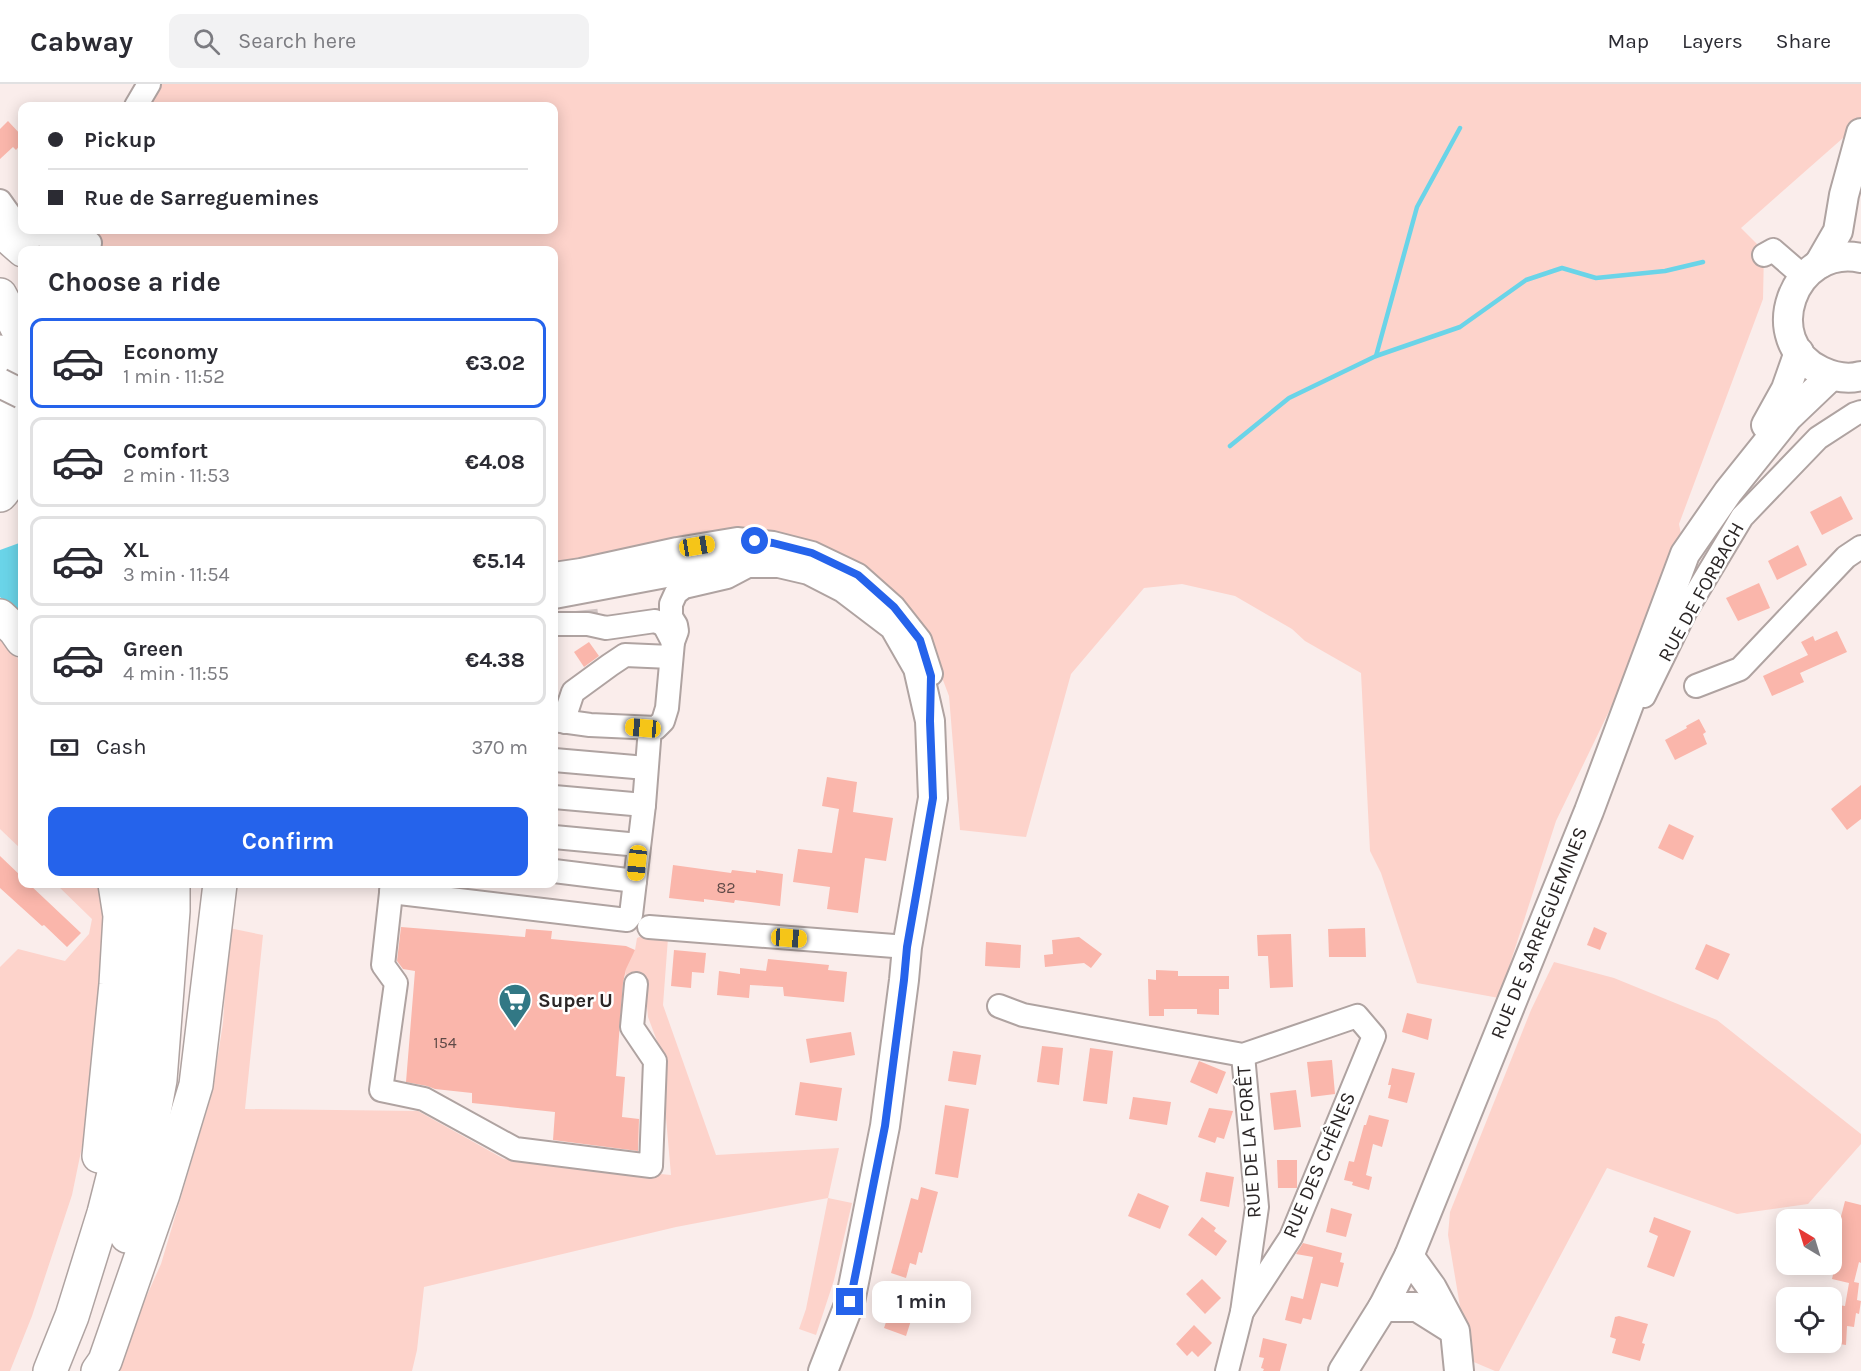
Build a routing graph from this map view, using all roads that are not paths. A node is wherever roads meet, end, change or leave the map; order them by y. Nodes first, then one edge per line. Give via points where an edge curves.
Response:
1 (149, 84) edge
2 (138, 102) edge
3 (1861, 133) edge
4 (1861, 185) edge
5 (0, 201) edge
6 (1861, 215) edge
7 (18, 222) edge
8 (0, 231) edge
9 (40, 234) edge
10 (91, 241) edge
11 (18, 246) edge
12 (1764, 255) dead end
13 (1861, 258) edge
14 (1811, 270) junction
15 (0, 295) edge
16 (18, 329) edge
17 (0, 352) edge
18 (1798, 352) junction
19 (1831, 376) junction
20 (1861, 376) edge
21 (0, 382) edge
22 (0, 387) edge
23 (18, 388) edge
24 (18, 393) edge
25 (1861, 412) edge
26 (1728, 492) junction
27 (0, 495) edge
28 (1861, 547) edge
29 (753, 563) junction
30 (558, 574) edge
31 (558, 593) edge
32 (0, 616) edge
33 (558, 624) edge
34 (18, 634) edge
35 (672, 650) junction
36 (1696, 686) dead end
37 (560, 721) edge
38 (930, 721) junction
39 (651, 728) junction
40 (558, 760) edge
41 (646, 768) junction
42 (558, 797) edge
43 (644, 805) junction
44 (1589, 811) junction
45 (558, 837) edge
46 (639, 845) junction
47 (558, 871) edge
48 (635, 881) junction
49 (116, 888) edge
50 (144, 888) edge
51 (172, 888) edge
52 (220, 888) edge
53 (391, 888) edge
54 (649, 927) dead end
55 (907, 947) junction
56 (636, 984) dead end
57 (999, 1006) dead end
58 (1357, 1016) joint
59 (1244, 1055) junction
60 (104, 1214) junction
61 (1409, 1256) junction
62 (1383, 1307) junction
63 (1242, 1312) junction
64 (1455, 1331) junction
65 (50, 1371) edge
66 (81, 1371) edge
67 (98, 1371) edge
68 (823, 1371) edge
69 (1227, 1371) edge
70 (1343, 1371) edge
71 (1459, 1371) edge

1 - 2 street
3 - 14 main road via 1838,231
4 - 6 main road
5 - 7 street
8 - 11 highway
9 - 10 street via 60,242
12 - 14 street via 1773,250
13 - 14 main road via 1839,257
14 - 18 main road via 1792,294 1788,314 1790,334
15 - 16 highway
17 - 23 highway
18 - 19 main road via 1813,367
18 - 26 main road, RUE DE SARREGUEMINES via 1786,390
19 - 20 main road
19 - 26 main road, RUE DE SARREGUEMINES via 1788,417
21 - 24 main road, bridge
22 - 27 highway via 14,422 15,465 7,488
25 - 44 street, RUE DE FORBACH via 1818,438 1742,517 1685,612
26 - 44 main road, RUE DE SARREGUEMINES via 1685,554
28 - 36 street via 1846,557 1740,669
29 - 31 main road via 703,566
29 - 35 street via 727,578 684,587 676,593 670,604 677,630
29 - 38 main road via 779,563 809,570 844,588 894,626 918,668
30 - 38 street via 582,574 677,549 737,539 812,553 858,575 894,607 920,640 931,676
32 - 34 highway
33 - 35 street via 606,628 655,621 664,625
35 - 37 street via 625,655 573,692
35 - 39 street via 667,708 663,721
37 - 39 street
38 - 55 main road via 933,798
39 - 41 street
40 - 41 street
41 - 43 street
42 - 43 street
43 - 46 street
44 - 61 main road, RUE DE SARREGUEMINES
45 - 46 street
46 - 48 street
47 - 48 street
48 - 53 street via 627,920
49 - 60 highway via 120,916 116,984 99,1159
50 - 60 highway via 133,1077
51 - 66 highway via 160,1080 148,1148 137,1205
52 - 67 highway via 196,1085 163,1194 105,1361
53 - 56 street via 383,965 396,983 381,1090 424,1099 514,1149 651,1166 655,1061 632,1027
54 - 55 street
55 - 68 main road via 882,1138 850,1302
57 - 59 street, RUE DE LA FORÊT via 1023,1015
58 - 59 street, RUE DE LA FORÊT
58 - 63 street, RUE DES CHÊNES via 1374,1035 1291,1237
59 - 63 street, RUE DE LA FORÊT via 1257,1207
60 - 65 highway
61 - 62 main road, RUE DE SARREGUEMINES
61 - 64 main road
62 - 64 main road via 1417,1307
62 - 70 main road, RUE DE SARREGUEMINES
63 - 69 street, RUE DE LA FORÊT
64 - 71 main road

